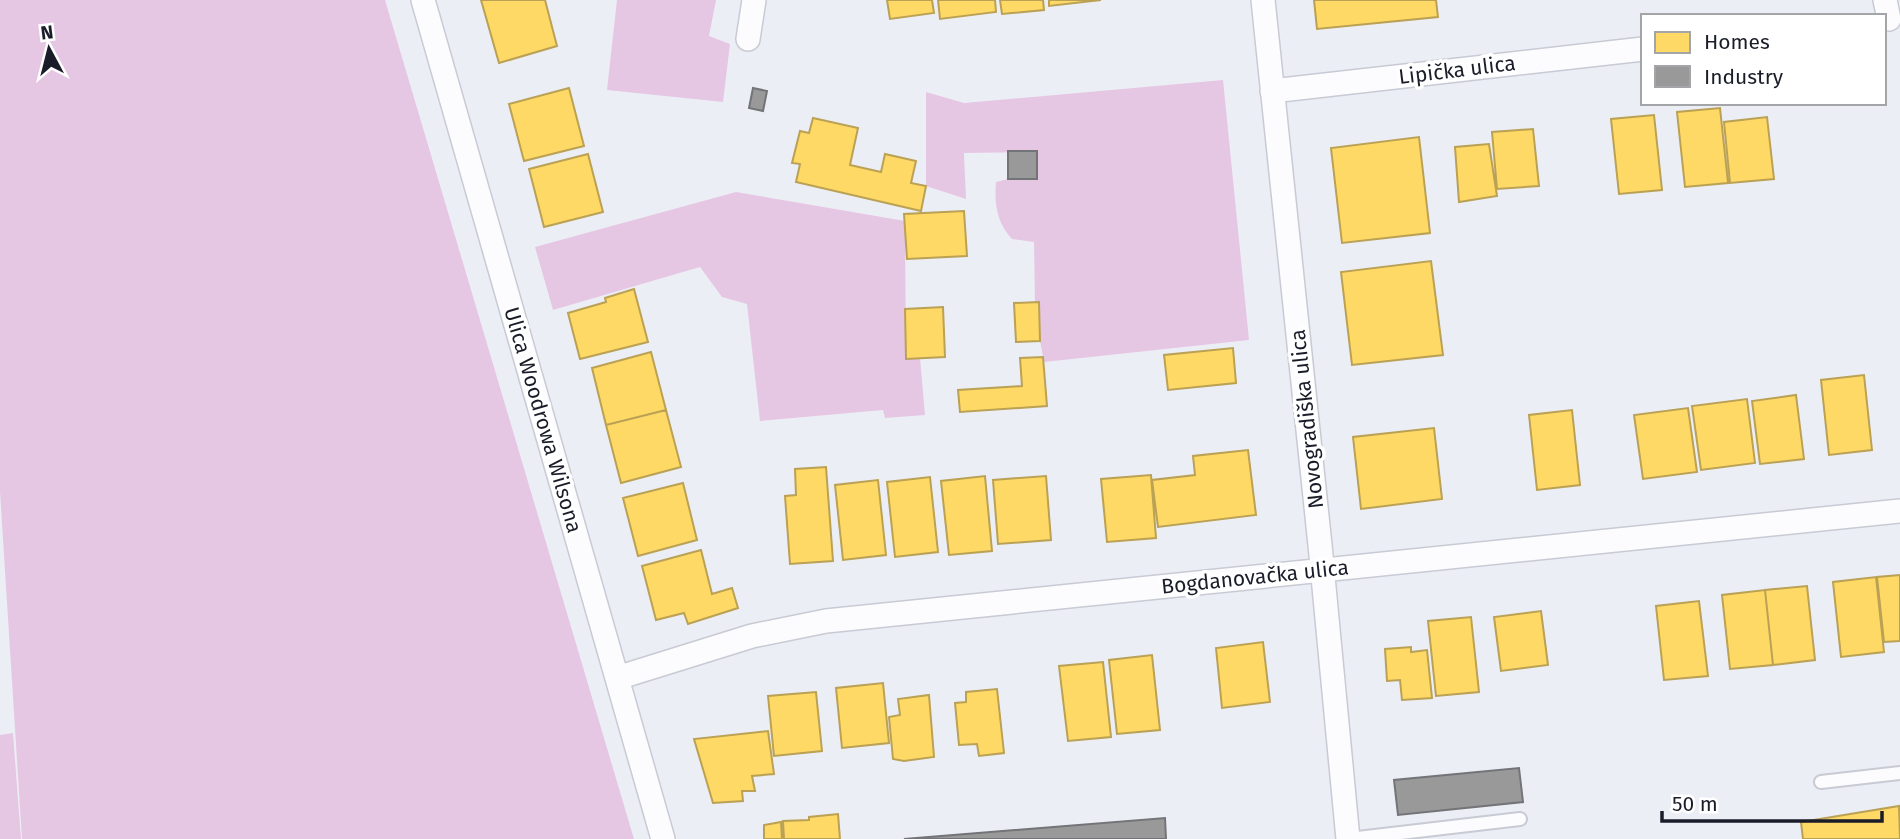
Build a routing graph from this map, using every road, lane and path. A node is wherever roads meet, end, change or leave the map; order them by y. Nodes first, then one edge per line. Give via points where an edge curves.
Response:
1 (422, 0) edge
2 (754, 0) edge
3 (1263, 0) edge
4 (748, 39) dead end
5 (1641, 49) edge
6 (1272, 91) junction
7 (1900, 511) edge
8 (1322, 570) junction
9 (617, 678) junction
10 (1900, 773) edge
11 (1821, 782) dead end
12 (1521, 819) dead end
13 (663, 839) edge
14 (1348, 839) edge

1 - 9 street, Ulica Woodrowa Wilsona
2 - 4 street
3 - 6 street, Novogradiška ulica
5 - 6 street, Lipička ulica
6 - 8 street, Novogradiška ulica
7 - 8 street, Bogdanovačka ulica
8 - 9 street, Bogdanovačka ulica via 789,627
8 - 14 street, Novogradiška ulica
9 - 13 street, Ulica Woodrowa Wilsona
10 - 11 lane
12 - 14 lane

